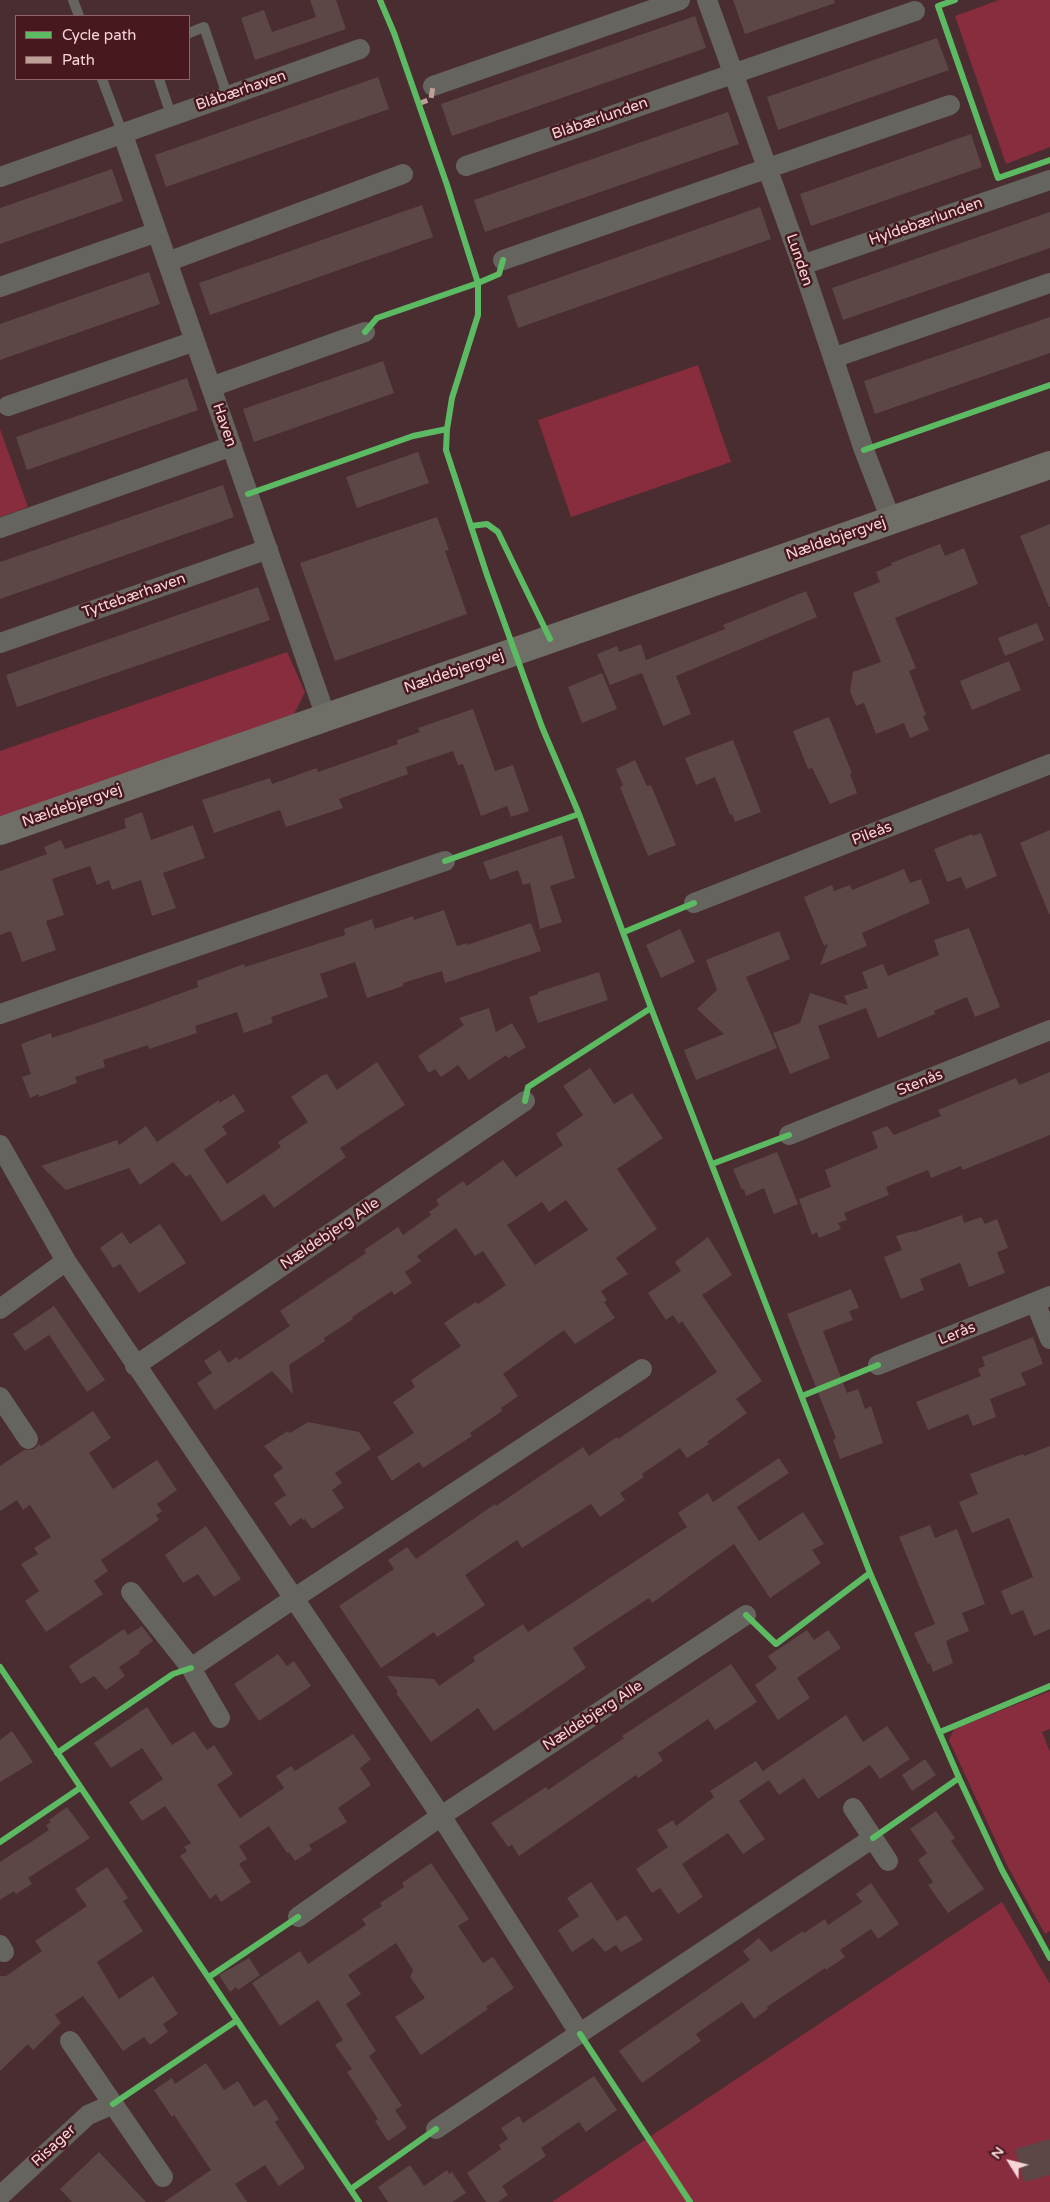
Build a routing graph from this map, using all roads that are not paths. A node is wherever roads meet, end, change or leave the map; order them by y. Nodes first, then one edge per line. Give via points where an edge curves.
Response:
1 (73, 0) edge
2 (680, 0) edge
3 (706, 0) edge
4 (915, 11) dead end
5 (79, 15) edge
6 (190, 32) edge
7 (360, 49) dead end
8 (733, 73) junction
9 (102, 80) edge
10 (159, 80) edge
11 (433, 86) dead end
12 (227, 95) junction
13 (950, 105) dead end
14 (172, 115) junction
15 (122, 132) junction
16 (466, 166) dead end
17 (767, 169) junction
18 (403, 174) dead end
19 (0, 177) edge
20 (1050, 180) edge
21 (157, 232) junction
22 (503, 260) dead end
23 (167, 262) junction
24 (802, 265) junction
25 (1050, 284) edge
26 (0, 287) edge
27 (365, 332) dead end
28 (195, 341) junction
29 (833, 358) junction
30 (211, 387) junction
31 (8, 406) dead end
32 (232, 446) junction
33 (1050, 465) edge
34 (891, 520) junction
35 (0, 528) edge
36 (268, 549) junction
37 (0, 643) edge
38 (326, 717) junction
39 (1050, 764) edge
40 (0, 830) edge
41 (445, 861) dead end
42 (694, 903) dead end
43 (0, 1014) edge
44 (1050, 1030) edge
45 (525, 1101) dead end
46 (789, 1135) dead end
47 (0, 1145) edge
48 (66, 1261) junction
49 (1043, 1299) edge
50 (0, 1309) edge
51 (1050, 1339) edge
52 (878, 1365) dead end
53 (135, 1366) junction
54 (642, 1369) dead end
55 (0, 1397) edge
56 (28, 1439) dead end
57 (131, 1592) dead end
58 (293, 1598) junction
59 (746, 1615) dead end
60 (191, 1668) junction
61 (220, 1718) dead end
62 (853, 1808) dead end
63 (441, 1816) junction
64 (873, 1838) junction
65 (888, 1861) dead end
66 (298, 1917) dead end
67 (580, 2034) junction
68 (70, 2041) dead end
69 (113, 2104) junction
70 (436, 2129) dead end
71 (164, 2177) dead end
72 (0, 2196) edge

1 - 5 lane
2 - 11 street
3 - 8 street, Lunden
4 - 8 street
6 - 12 lane via 204,27
7 - 12 street, Blåbærhaven
8 - 16 street, Blåbærlunden
8 - 17 street, Lunden
9 - 15 lane
10 - 14 lane
12 - 14 street, Blåbærhaven
13 - 17 street
14 - 15 street, Blåbærhaven
15 - 19 street
15 - 21 street, Haven
17 - 22 street
17 - 24 street, Lunden
18 - 23 street
20 - 24 street, Hyldebærlunden
21 - 23 street, Haven
21 - 26 street
23 - 28 street, Haven
24 - 29 street, Lunden
25 - 29 street
27 - 30 street
28 - 30 street, Haven
28 - 31 street
29 - 34 street, Lunden
30 - 32 street, Haven
32 - 35 street
32 - 36 street, Haven
33 - 34 street, Nældebjergvej
34 - 38 street, Nældebjergvej
36 - 37 street, Tyttebærhaven
36 - 38 street, Haven
38 - 40 street, Nældebjergvej
39 - 42 street, Pileås
41 - 43 street
44 - 46 street, Stenås
45 - 53 street, Nældebjerg Alle
47 - 48 street
48 - 50 street
48 - 53 street
49 - 51 street, Lerås
49 - 52 street, Lerås
53 - 58 street
54 - 58 street
55 - 56 street
57 - 60 street
58 - 60 street
58 - 63 street
59 - 63 street, Nældebjerg Alle
60 - 61 street
62 - 64 street
63 - 66 street, Nældebjerg Alle
63 - 67 street
64 - 65 street
64 - 67 street
67 - 70 street
68 - 69 street
69 - 71 street
69 - 72 street, Risager via 88,2114

